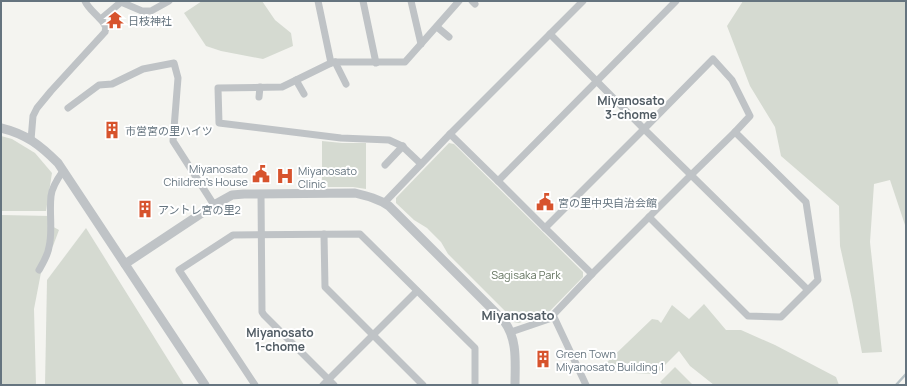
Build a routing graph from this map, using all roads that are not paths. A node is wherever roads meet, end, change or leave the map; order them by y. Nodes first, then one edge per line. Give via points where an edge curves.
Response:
1 (85, 1) edge
2 (169, 1) edge
3 (318, 1) edge
4 (363, 1) edge
5 (411, 1) edge
6 (459, 1) edge
7 (582, 1) edge
8 (676, 1) edge
9 (101, 19) junction
10 (437, 27) junction
11 (550, 34) junction
12 (449, 37) dead end
13 (421, 44) junction
14 (333, 62) junction
15 (376, 63) junction
16 (296, 80) junction
17 (597, 82) junction
18 (346, 84) dead end
19 (260, 87) junction
20 (304, 94) dead end
21 (259, 97) dead end
22 (68, 108) dead end
23 (1, 128) edge
24 (644, 129) junction
25 (735, 132) junction
26 (450, 134) junction
27 (31, 140) junction
28 (403, 146) junction
29 (421, 164) junction
30 (385, 165) dead end
31 (63, 171) junction
32 (691, 175) junction
33 (498, 181) junction
34 (261, 194) junction
35 (384, 203) junction
36 (214, 205) junction
37 (649, 217) junction
38 (545, 228) junction
39 (324, 234) junction
40 (261, 235) junction
41 (125, 264) junction
42 (39, 270) dead end
43 (592, 274) junction
44 (808, 290) junction
45 (417, 291) junction
46 (553, 315) junction
47 (511, 332) junction
48 (373, 335) junction
49 (328, 379) junction
50 (205, 385) edge
51 (255, 385) edge
52 (323, 385) edge
53 (334, 385) edge
54 (423, 385) edge
55 (475, 385) edge
56 (515, 385) edge
57 (586, 385) edge

1 - 9 street
2 - 9 street via 151,11 142,11 121,2
3 - 14 street
4 - 15 street
5 - 13 street
6 - 10 street
7 - 11 street
8 - 17 street
9 - 27 street via 106,27 105,32 37,108 33,116
10 - 12 street
10 - 13 street
11 - 17 street
11 - 26 street
13 - 15 street via 405,62
14 - 15 street
14 - 16 street
14 - 18 street
16 - 19 street via 282,87
16 - 20 street
17 - 24 street
17 - 33 street
19 - 21 street
19 - 28 street via 218,88 219,123 341,138 384,140
22 - 36 street via 85,98 99,85 112,84 143,69 177,62 172,142
23 - 27 street
24 - 25 street via 713,59 732,80 750,116
24 - 32 street
24 - 38 street
25 - 32 street
25 - 44 street via 806,202 818,280
26 - 29 street
26 - 33 street
27 - 31 street via 49,154
28 - 29 street
28 - 30 street
29 - 35 street
31 - 41 street
31 - 42 street via 56,180 51,195 49,248
32 - 37 street
32 - 44 street
33 - 38 street
34 - 35 street via 355,193
34 - 36 street via 232,196
34 - 40 street
35 - 47 street via 500,316
36 - 41 street
37 - 43 street
37 - 44 street via 748,316 782,317
38 - 43 street
39 - 40 street
39 - 45 street via 360,234
39 - 48 street via 325,287
40 - 49 street via 262,312
40 - 51 street via 233,235 179,270
41 - 50 street
43 - 46 street
45 - 48 street
45 - 55 street via 475,348
46 - 47 street
46 - 57 street
47 - 56 street via 515,349
48 - 49 street
48 - 54 street
49 - 52 street
49 - 53 street

